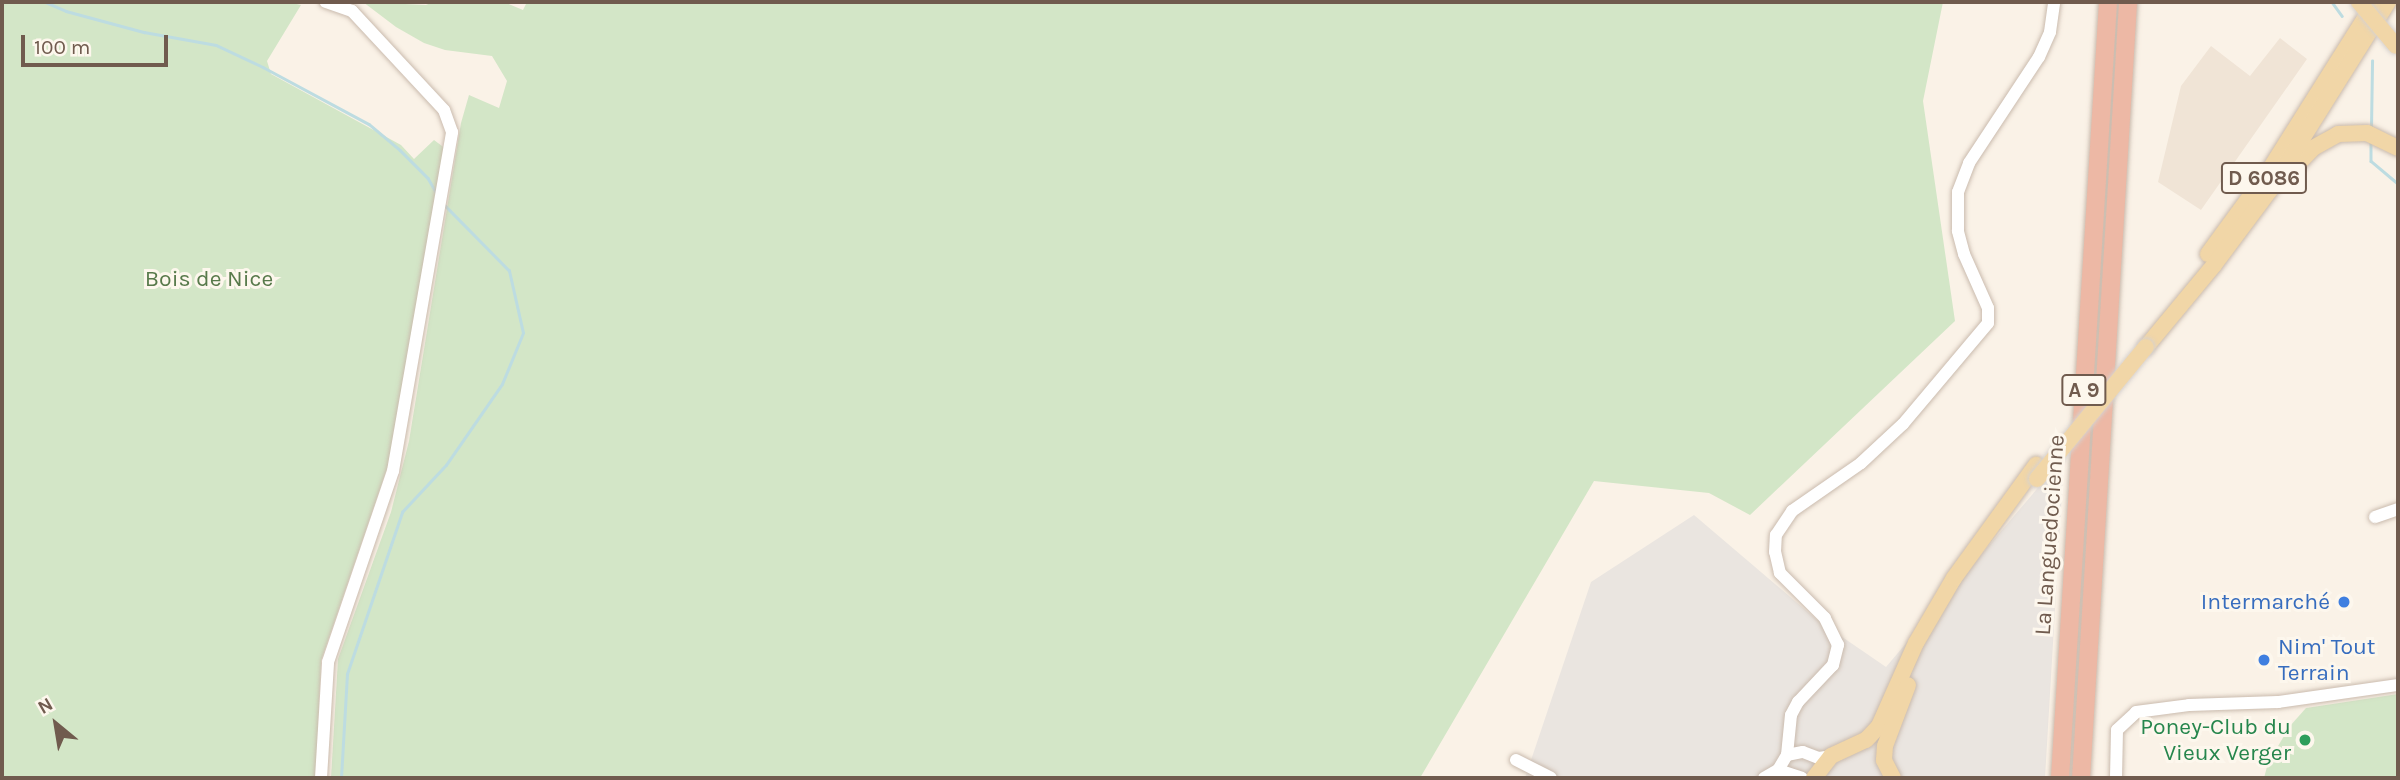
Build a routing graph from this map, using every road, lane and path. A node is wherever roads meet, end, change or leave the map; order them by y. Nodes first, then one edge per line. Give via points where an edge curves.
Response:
1 (326, 2) edge
2 (2054, 2) edge
3 (2108, 2) edge
4 (2128, 2) edge
5 (2359, 2) edge
6 (2375, 2) edge
7 (2388, 2) edge
8 (2397, 48) edge
9 (2398, 148) edge
10 (2237, 235) junction
11 (2141, 345) junction
12 (2036, 472) junction
13 (2398, 509) edge
14 (2375, 517) dead end
15 (2398, 685) edge
16 (1835, 754) junction
17 (1787, 755) junction
18 (1516, 761) dead end
19 (1778, 770) junction
20 (1890, 772) edge
21 (321, 778) edge
22 (1551, 778) edge
23 (1764, 778) edge
24 (1802, 778) edge
25 (1814, 778) edge
26 (2060, 778) edge
27 (2081, 778) edge
28 (2116, 778) edge

1 - 21 street via 352,11 444,110 452,132 393,471 328,662
2 - 17 street via 2050,32 2039,57 1969,163 1958,192 1958,231 1988,308 1987,323 1903,424 1861,463 1792,511 1776,535 1774,552 1780,573 1825,618 1838,645 1833,665 1791,715
3 - 26 highway, La Languedocienne / A 9
4 - 27 highway, La Languedocienne / A 9
5 - 8 main road, bridge
6 - 11 main road, D 6086 via 2268,172
7 - 10 main road, D 6086
9 - 10 main road via 2367,133 2347,133 2322,142 2300,160
10 - 11 main road, D 6086
11 - 12 main road, D 6086, bridge
12 - 16 main road, D 6086 via 1995,517 1948,587 1916,643 1879,726 1866,740
12 - 20 main road, D 6086 via 1929,641 1889,733 1884,755
13 - 14 street
15 - 28 street via 2278,702 2136,712 2117,730
16 - 17 street via 1819,758 1803,752
16 - 20 main road via 1870,753
16 - 25 main road
17 - 19 street
18 - 22 street
19 - 23 street
19 - 24 street

